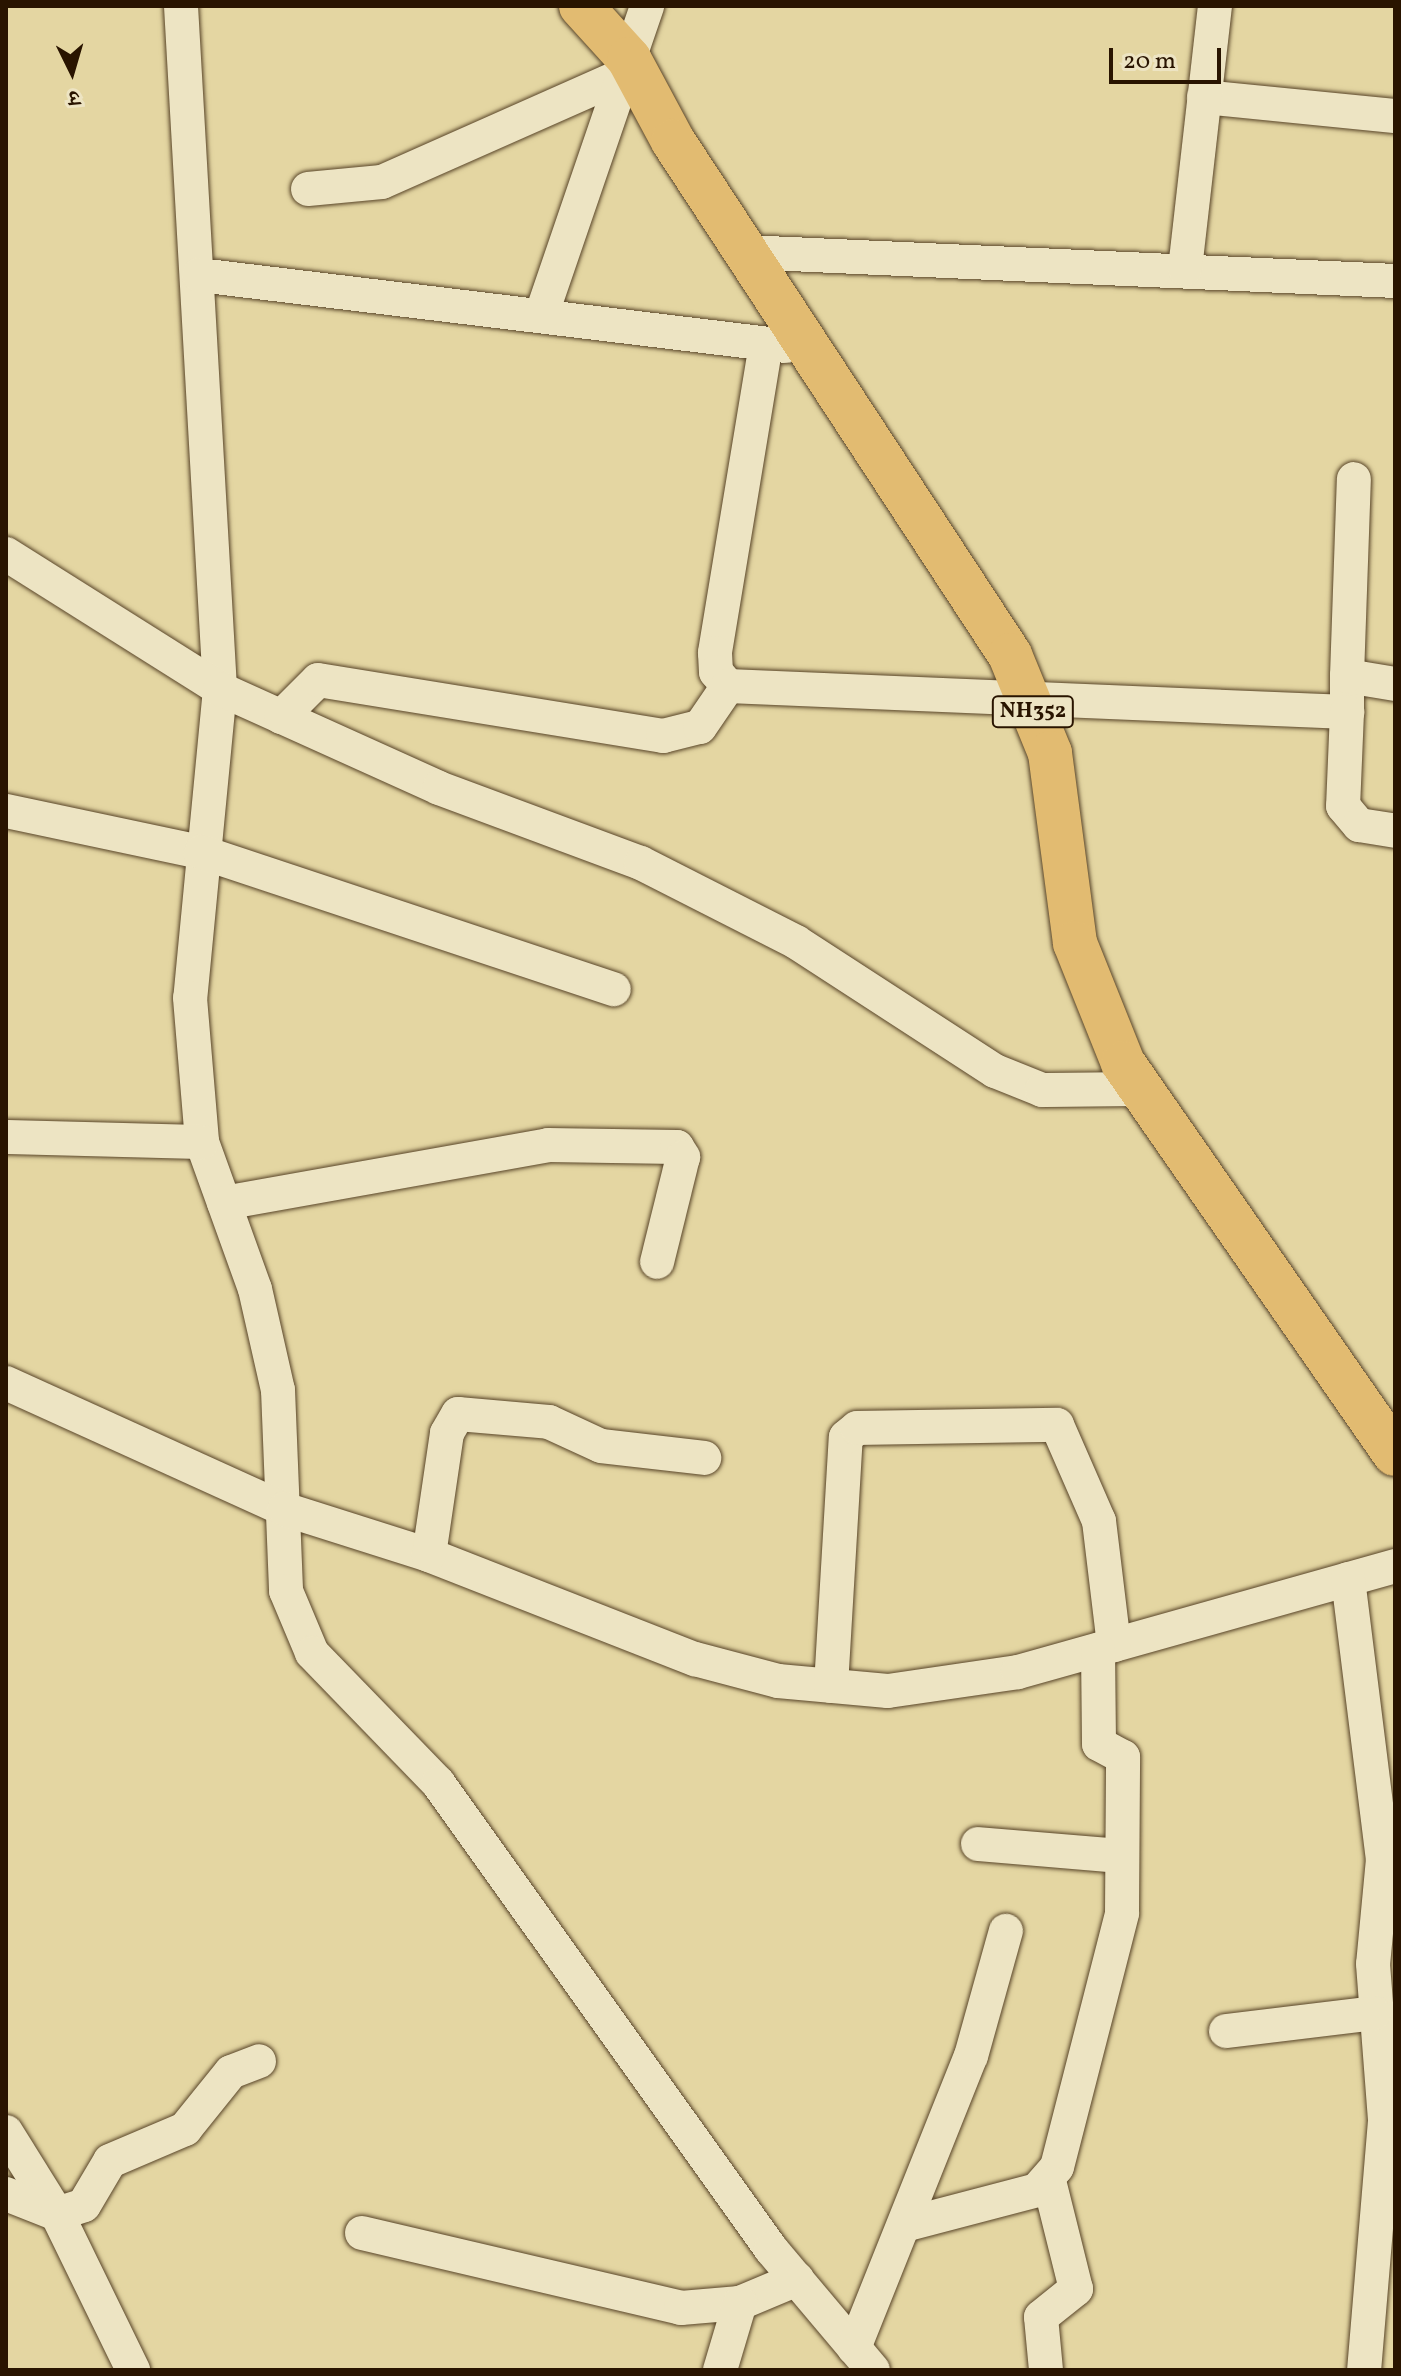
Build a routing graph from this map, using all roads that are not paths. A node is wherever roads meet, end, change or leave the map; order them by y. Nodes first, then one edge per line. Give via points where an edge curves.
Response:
1 (181, 6) edge
2 (581, 6) edge
3 (647, 6) edge
4 (1215, 6) edge
5 (626, 67) junction
6 (1204, 97) junction
7 (1395, 116) edge
8 (308, 189) dead end
9 (745, 252) junction
10 (1185, 269) junction
11 (199, 275) junction
12 (1395, 281) edge
13 (541, 316) junction
14 (766, 344) junction
15 (811, 349) junction
16 (1354, 479) dead end
17 (6, 554) edge
18 (1347, 676) junction
19 (1395, 684) edge
20 (728, 686) junction
21 (220, 689) junction
22 (1028, 698) junction
23 (1347, 712) junction
24 (281, 717) junction
25 (6, 811) edge
26 (1395, 831) edge
27 (201, 852) junction
28 (614, 989) dead end
29 (1141, 1089) junction
30 (6, 1137) edge
31 (202, 1142) junction
32 (224, 1203) junction
33 (657, 1262) dead end
34 (6, 1383) edge
35 (1395, 1454) edge
36 (704, 1458) dead end
37 (284, 1509) junction
38 (429, 1555) junction
39 (1395, 1566) edge
40 (1348, 1579) junction
41 (1106, 1647) junction
42 (831, 1686) junction
43 (978, 1844) dead end
44 (1122, 1856) junction
45 (1006, 1931) dead end
46 (1374, 2013) junction
47 (1226, 2031) dead end
48 (259, 2061) dead end
49 (6, 2132) edge
50 (1049, 2181) junction
51 (6, 2194) edge
52 (57, 2214) junction
53 (904, 2225) junction
54 (362, 2233) dead end
55 (797, 2279) junction
56 (740, 2303) junction
57 (864, 2359) edge
58 (133, 2370) edge
59 (720, 2370) edge
60 (1046, 2370) edge
61 (1364, 2370) edge

1 - 11 street
2 - 5 highway, NH352
3 - 5 street
4 - 6 street
5 - 8 street via 382,182
5 - 9 highway, NH352
5 - 13 street
6 - 7 street
6 - 10 street
9 - 10 street
9 - 15 highway, NH352
10 - 12 street
11 - 13 street
11 - 21 street
13 - 14 street
14 - 15 street
14 - 20 street via 715,653 716,672
15 - 22 highway, NH352 via 1010,655
16 - 18 street
17 - 21 street
18 - 19 street
18 - 23 street
20 - 22 street
20 - 24 street via 700,727 663,736 318,680
21 - 24 street
21 - 27 street
22 - 23 street
22 - 29 highway, NH352 via 1050,753 1075,943 1123,1063
23 - 26 street via 1343,806 1359,825
24 - 29 street via 439,788 641,863 796,942 995,1071 1042,1090
25 - 27 street
27 - 28 street
27 - 31 street via 190,998
29 - 35 highway, NH352
30 - 31 street
31 - 32 street
32 - 33 street via 548,1145 677,1147 683,1157
32 - 37 street via 255,1289 278,1390
34 - 37 street
36 - 38 street via 601,1446 549,1422 458,1414 447,1433
37 - 38 street
37 - 55 street via 286,1591 312,1653 438,1783
38 - 42 street via 695,1659
39 - 40 street
40 - 41 street
40 - 46 street via 1383,1859
41 - 42 street via 1018,1672 888,1691
41 - 42 street via 1099,1521 1057,1425 857,1428 846,1437
41 - 44 street via 1099,1744 1123,1757
43 - 44 street
44 - 50 street via 1116,1943
45 - 53 street via 971,2056 929,2147
46 - 47 street
46 - 61 street via 1385,2121
48 - 52 street via 231,2072 185,2129 110,2161 95,2196
49 - 52 street
50 - 53 street via 1037,2190
50 - 60 street via 1076,2289 1041,2317
51 - 52 street
52 - 58 street
53 - 57 street
54 - 56 street via 650,2303 712,2309
55 - 56 street
55 - 57 street
56 - 59 street

